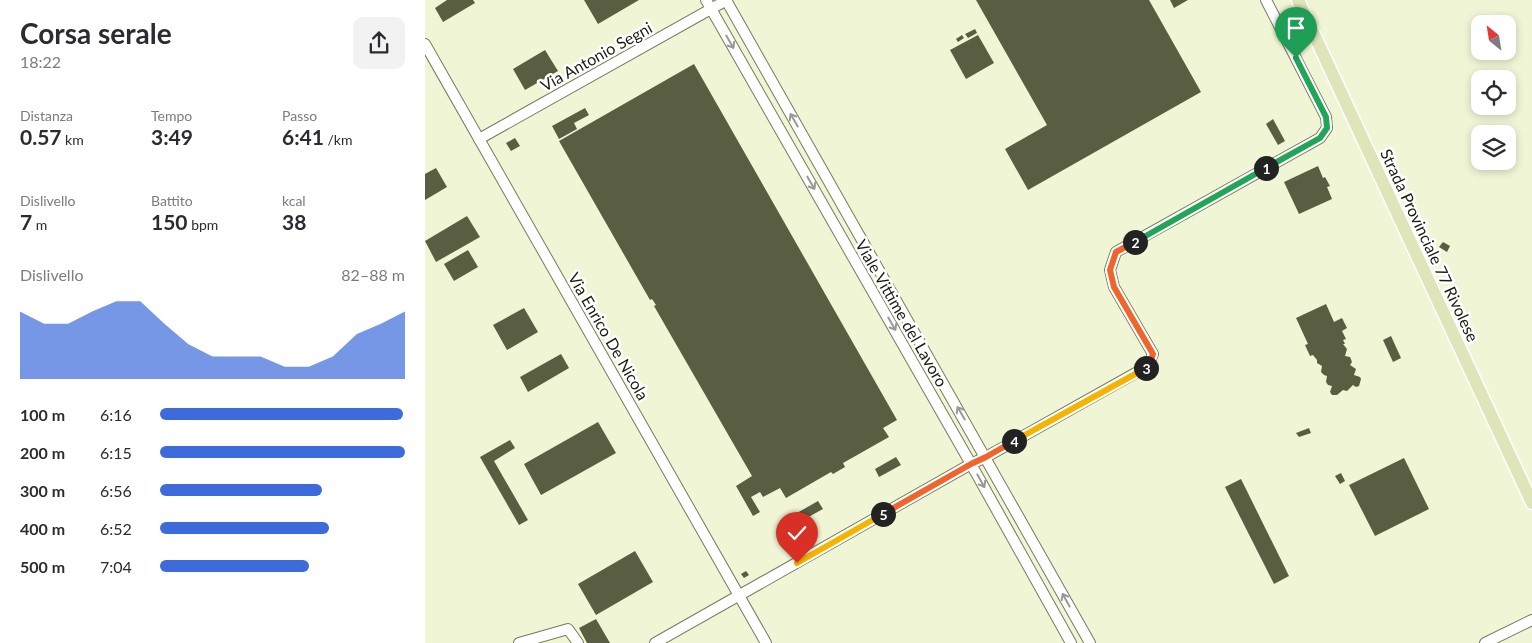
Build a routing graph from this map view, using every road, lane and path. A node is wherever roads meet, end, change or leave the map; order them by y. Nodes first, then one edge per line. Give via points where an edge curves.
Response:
1 (726, 0) edge
2 (1266, 0) edge
3 (1299, 0) edge
4 (709, 5) edge
5 (425, 44) edge
6 (479, 138) junction
7 (986, 457) junction
8 (971, 464) junction
9 (1532, 503) edge
10 (739, 596) junction
11 (1532, 620) edge
12 (519, 643) edge
13 (578, 643) edge
14 (655, 643) edge
15 (766, 643) edge
16 (1071, 643) edge
17 (1090, 643) edge
18 (1485, 643) edge

1 - 4 street, Via Antonio Segni
7 -> 1 street, Viale Vittime del Lavoro
2 - 7 street via 1326,117 1327,128 1320,138 1116,252 1110,270 1114,287 1153,354 1149,366
3 - 9 main road, Strada Provinciale 77 Rivolese
4 - 6 street, Via Antonio Segni
4 -> 8 street, Viale Vittime del Lavoro
5 - 6 street, Via Enrico De Nicola
6 - 10 street, Via Enrico De Nicola
7 - 8 street
17 -> 7 street, Viale Vittime del Lavoro
8 - 10 street
8 -> 16 street, Viale Vittime del Lavoro
10 - 14 street
10 - 15 street, Via Enrico De Nicola
11 - 18 street
12 - 13 street via 568,629

